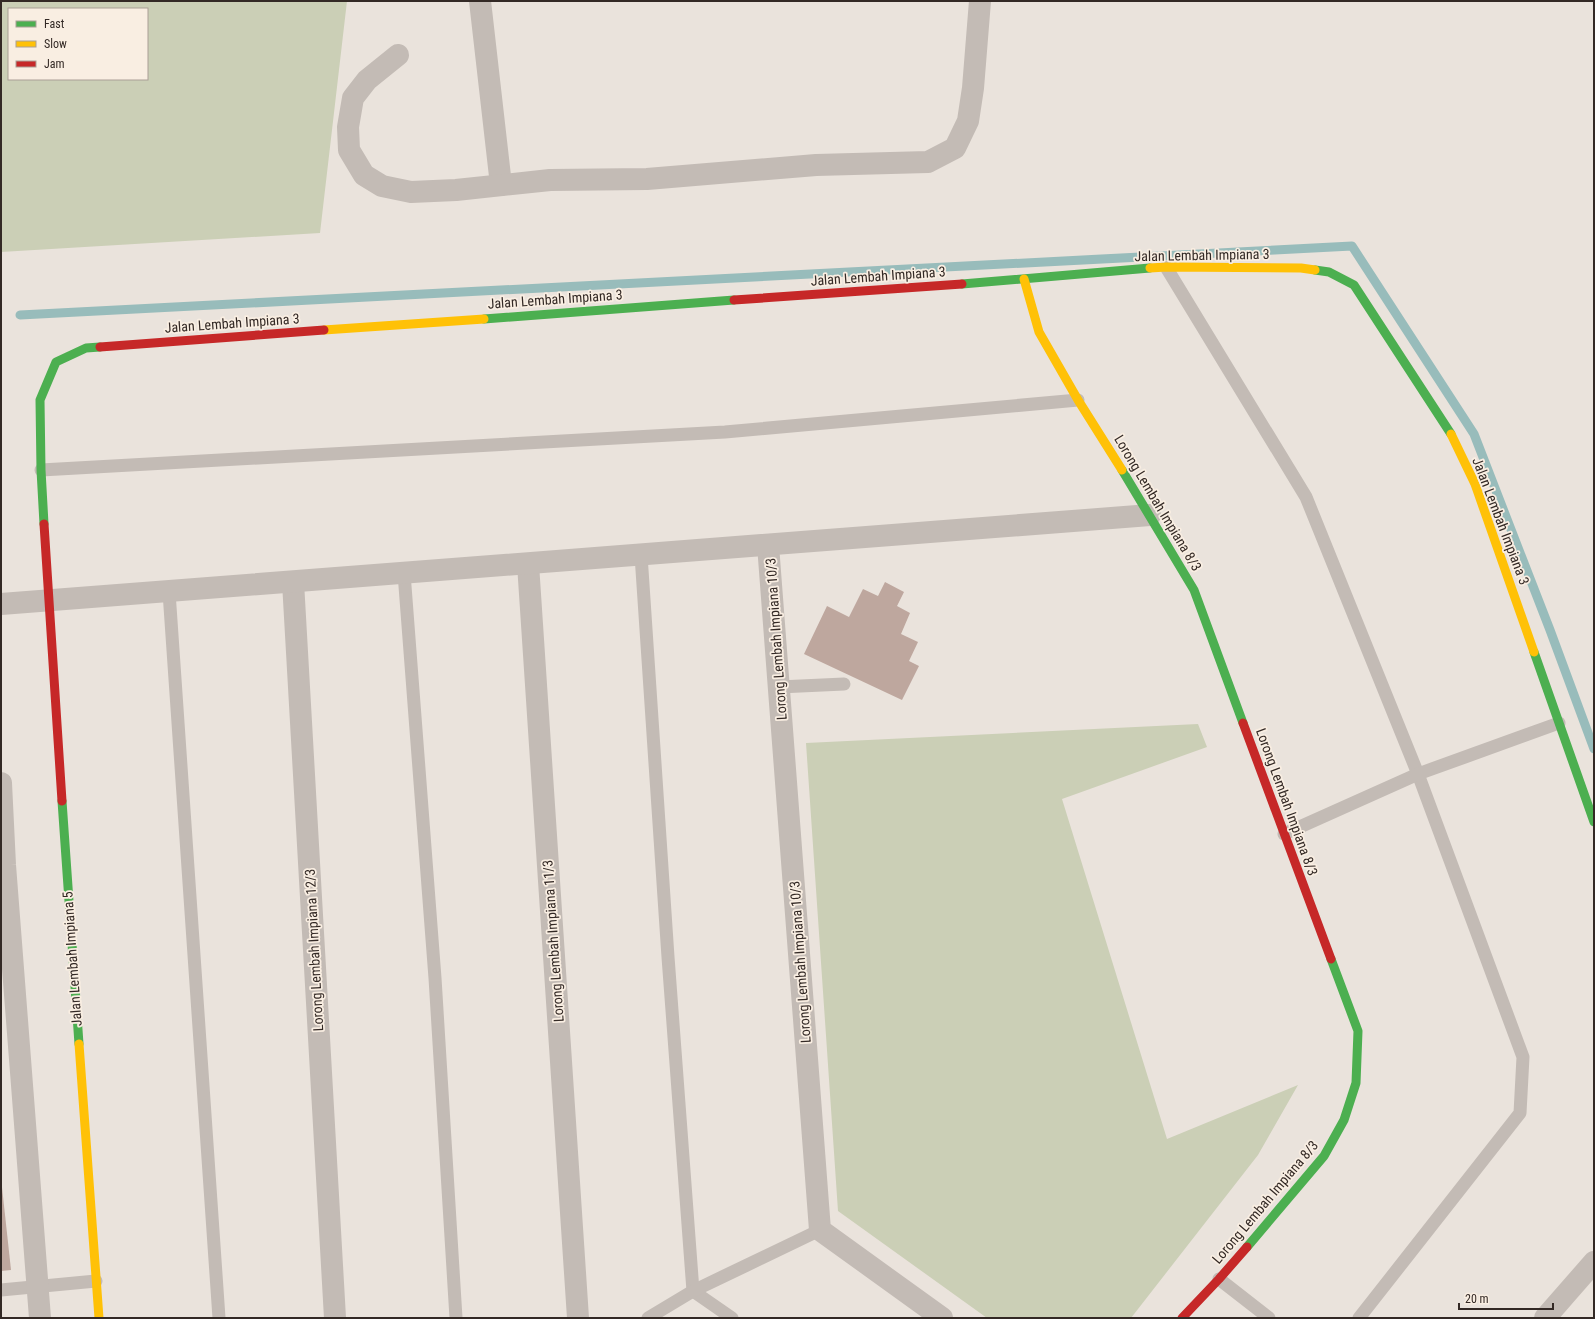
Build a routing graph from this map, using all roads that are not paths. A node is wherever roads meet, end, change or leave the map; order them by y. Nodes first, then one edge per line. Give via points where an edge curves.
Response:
1 (480, 1) edge
2 (980, 1) edge
3 (398, 56) dead end
4 (501, 185) junction
5 (1166, 267) junction
6 (1024, 279) junction
7 (1078, 400) junction
8 (41, 470) junction
9 (1150, 515) junction
10 (768, 545) junction
11 (641, 555) junction
12 (528, 564) junction
13 (404, 573) junction
14 (293, 582) junction
15 (169, 592) junction
16 (49, 600) junction
17 (1, 604) edge
18 (844, 684) dead end
19 (779, 687) junction
20 (1559, 723) junction
21 (1418, 774) junction
22 (1, 783) edge
23 (1594, 822) edge
24 (1284, 834) junction
25 (3, 866) edge
26 (820, 1230) junction
27 (1594, 1262) edge
28 (1219, 1279) junction
29 (96, 1281) junction
30 (37, 1286) junction
31 (1, 1290) edge
32 (693, 1291) junction
33 (40, 1318) edge
34 (99, 1318) edge
35 (219, 1318) edge
36 (335, 1318) edge
37 (456, 1318) edge
38 (578, 1318) edge
39 (648, 1318) edge
40 (732, 1318) edge
41 (942, 1318) edge
42 (1182, 1318) edge
43 (1269, 1318) edge
44 (1359, 1318) edge
45 (1544, 1318) edge

1 - 4 street
2 - 4 street via 968,121 955,148 928,162 816,165 647,179 550,180
3 - 4 street via 367,80 353,98 348,127 349,150 364,175 382,186 411,192
5 - 6 street, Jalan Lembah Impiana 3
5 - 20 street, Jalan Lembah Impiana 3 via 1301,268 1329,272 1354,285 1451,435 1474,484
5 - 21 lane via 1306,498
6 - 7 street, Lorong Lembah Impiana 8/3 via 1039,332
6 - 8 street, Jalan Lembah Impiana 3 via 86,348 56,362 40,400
7 - 8 lane via 725,432
7 - 9 street, Lorong Lembah Impiana 8/3
8 - 16 street, Jalan Lembah Impiana 3
9 - 10 street
9 - 24 street, Lorong Lembah Impiana 8/3 via 1194,590
10 - 11 street
10 - 19 street, Lorong Lembah Impiana 10/3
11 - 12 street
11 - 32 lane
12 - 13 street
12 - 38 street, Lorong Lembah Impiana 11/3
13 - 14 street
13 - 37 lane via 435,978
14 - 15 street
14 - 36 street, Lorong Lembah Impiana 12/3
15 - 16 street
15 - 35 lane
16 - 17 street
16 - 29 street, Jalan Lembah Impiana 5
18 - 19 lane
19 - 26 street, Lorong Lembah Impiana 10/3
20 - 21 lane
20 - 23 street, Jalan Lembah Impiana 3
21 - 24 lane
21 - 44 lane via 1523,1057 1520,1113
22 - 25 street
24 - 28 street, Lorong Lembah Impiana 8/3 via 1358,1031 1356,1083 1344,1120 1324,1156
25 - 30 street
26 - 32 lane
26 - 41 street
27 - 45 street
28 - 42 street, Lorong Lembah Impiana 8/3
28 - 43 lane
29 - 30 lane
29 - 34 street, Jalan Lembah Impiana 5
30 - 31 lane
30 - 33 street
32 - 39 lane
32 - 40 lane

